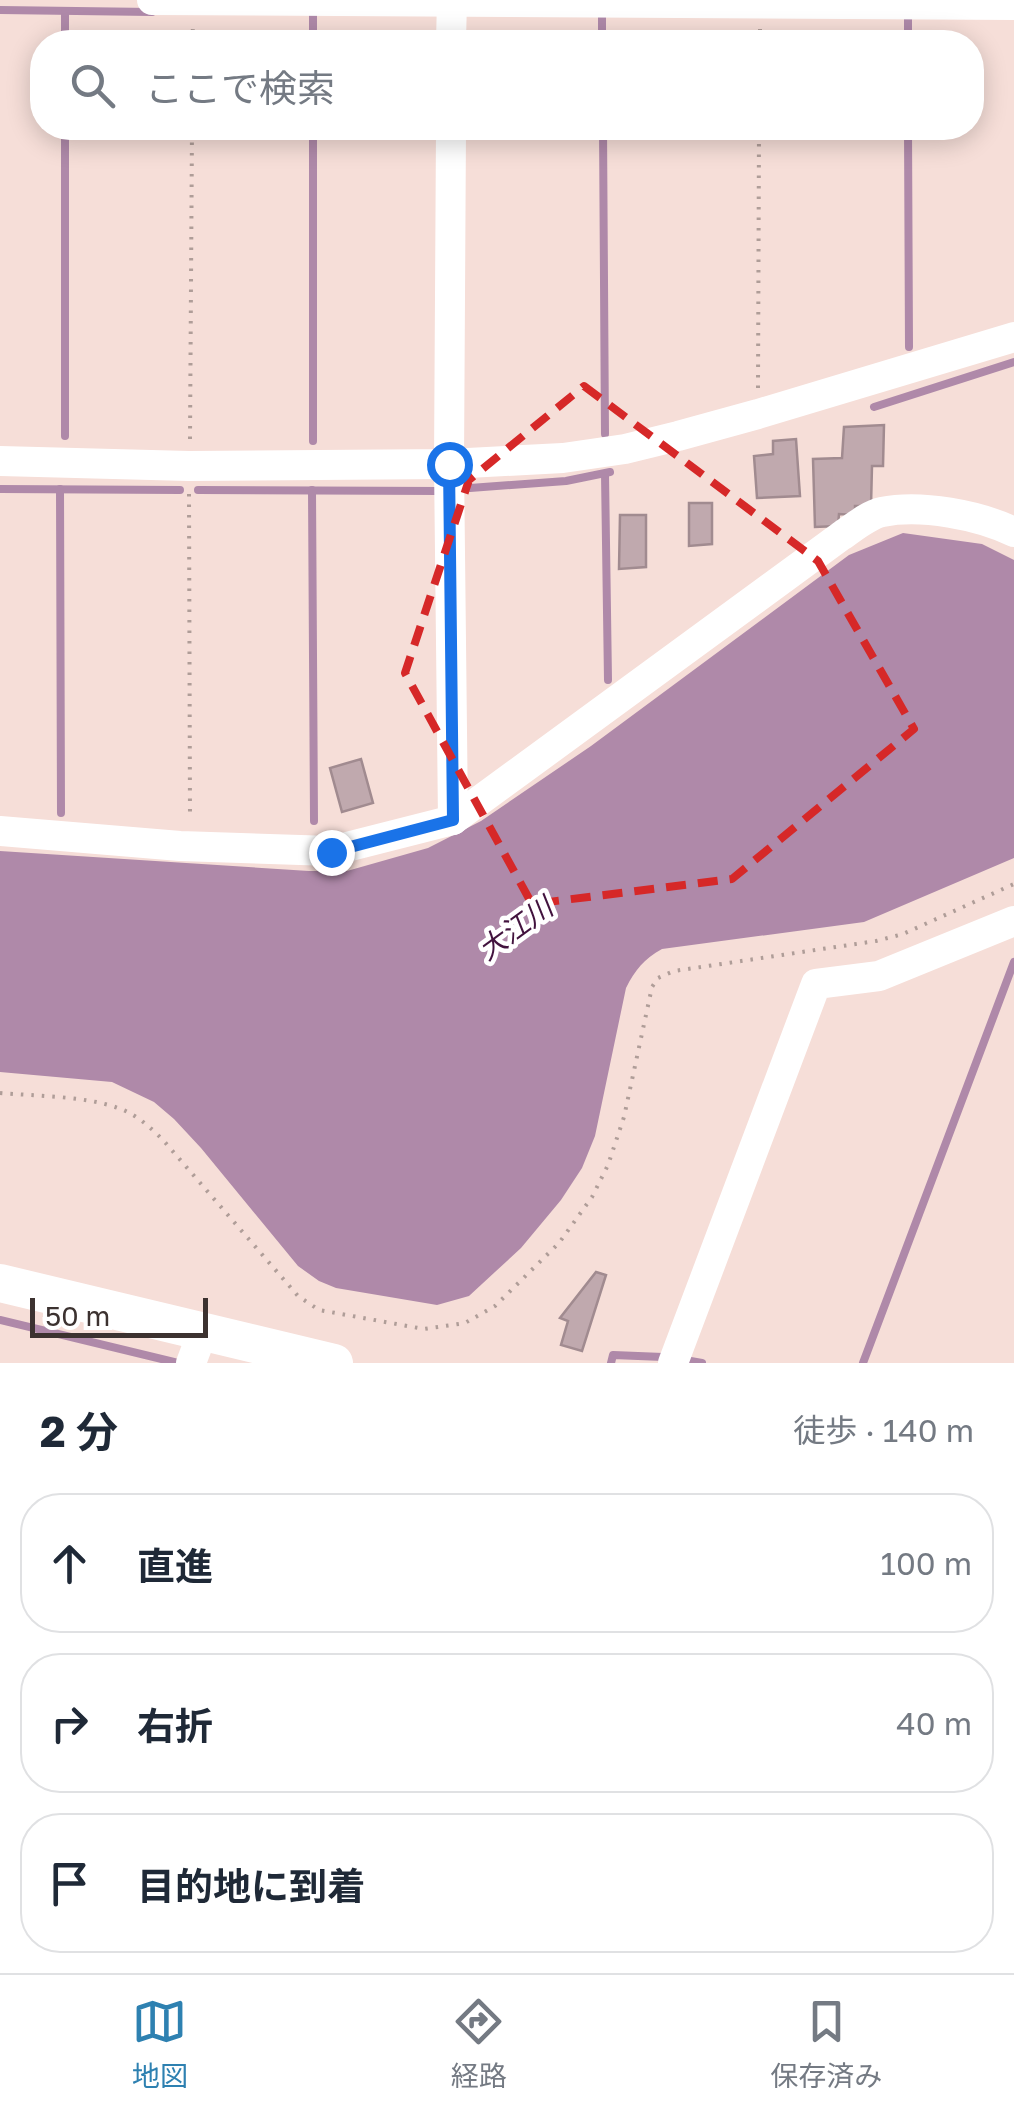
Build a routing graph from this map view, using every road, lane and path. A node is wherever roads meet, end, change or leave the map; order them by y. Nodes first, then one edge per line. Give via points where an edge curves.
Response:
1 (152, 0) edge
2 (452, 1) edge
3 (1014, 5) edge
4 (452, 30) edge
5 (451, 140) edge
6 (759, 140) edge
7 (1014, 337) edge
8 (758, 414) junction
9 (0, 461) edge
10 (449, 464) junction
11 (1014, 532) edge
12 (453, 820) junction
13 (0, 830) edge
14 (1014, 884) edge
15 (1014, 920) edge
16 (0, 1093) edge
17 (0, 1283) edge
18 (197, 1347) edge
19 (334, 1363) edge
20 (673, 1363) edge

1 - 2 street
2 - 3 street
2 - 4 street
5 - 10 street
6 - 8 path
7 - 8 street
8 - 10 street via 625,449
9 - 10 street
10 - 12 street
11 - 12 street via 927,510 879,512
12 - 13 street via 331,852
14 - 16 path via 876,942 658,978 624,1117 592,1196 533,1268 495,1306 465,1323 424,1329 319,1310 298,1296 144,1122 96,1102
15 - 20 street via 880,976 816,984
17 - 18 main road
18 - 19 main road

